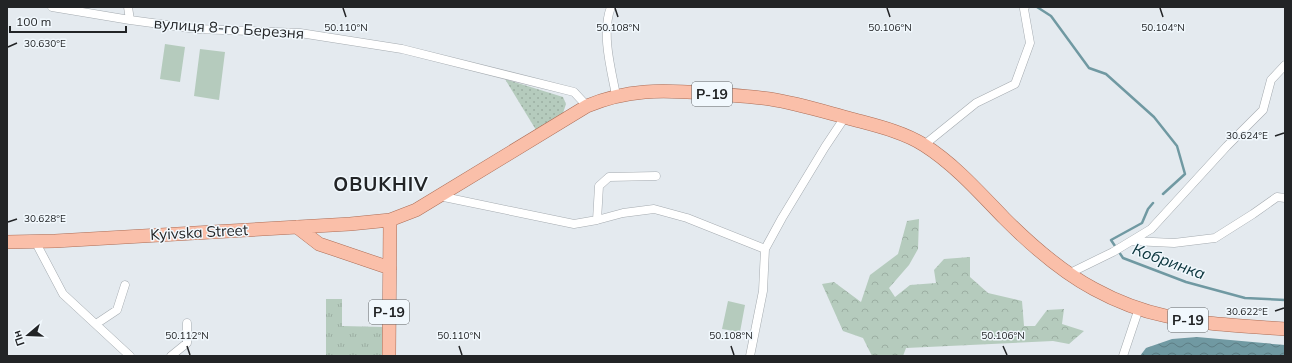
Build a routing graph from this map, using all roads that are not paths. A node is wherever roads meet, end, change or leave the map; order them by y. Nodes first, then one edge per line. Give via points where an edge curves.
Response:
1 (52, 7) edge
2 (128, 7) edge
3 (611, 7) edge
4 (1025, 7) edge
5 (130, 20) junction
6 (1285, 65) edge
7 (616, 95) junction
8 (587, 106) junction
9 (845, 117) junction
10 (924, 145) junction
11 (656, 176) dead end
12 (439, 196) junction
13 (1285, 198) edge
14 (390, 220) junction
15 (597, 220) junction
16 (297, 227) junction
17 (35, 241) junction
18 (1133, 241) junction
19 (7, 242) edge
20 (765, 249) junction
21 (390, 268) junction
22 (1068, 274) junction
23 (125, 285) dead end
24 (1139, 308) junction
25 (187, 323) dead end
26 (96, 324) junction
27 (1285, 329) edge
28 (130, 356) edge
29 (171, 356) edge
30 (389, 356) edge
31 (750, 356) edge
32 (1123, 356) edge

1 - 5 street, вулиця 8-го Березня
2 - 5 street
3 - 7 street via 607,34
4 - 10 street via 1030,42 1016,84 976,103
5 - 8 street, вулиця 8-го Березня via 197,29 300,32 402,49 574,92
6 - 18 street via 1271,80 1263,110 1151,228
7 - 8 main road, Р-19
7 - 9 main road, Р-19 via 653,91 745,96 808,106
8 - 12 main road, Р-19
9 - 10 main road, Р-19 via 899,134
9 - 20 street
10 - 22 main road, Р-19 via 952,166 1035,247
11 - 15 street via 609,177 599,186
12 - 14 main road, Р-19 via 416,210
12 - 15 street via 574,224
13 - 18 street via 1277,197 1215,238 1174,243
14 - 16 main road, Kyivska Street
14 - 21 main road, Р-19
15 - 20 street via 654,209
16 - 17 main road, Kyivska Street
16 - 21 main road via 319,244
17 - 19 main road, Kyivska Street
17 - 26 street via 63,294
18 - 22 street
20 - 31 street via 763,291
21 - 30 main road, Р-19
22 - 24 main road, Р-19 via 1095,290
23 - 26 street via 117,310
24 - 27 main road, Р-19 via 1166,316 1214,324
24 - 32 street
25 - 29 street via 187,343
26 - 28 street

